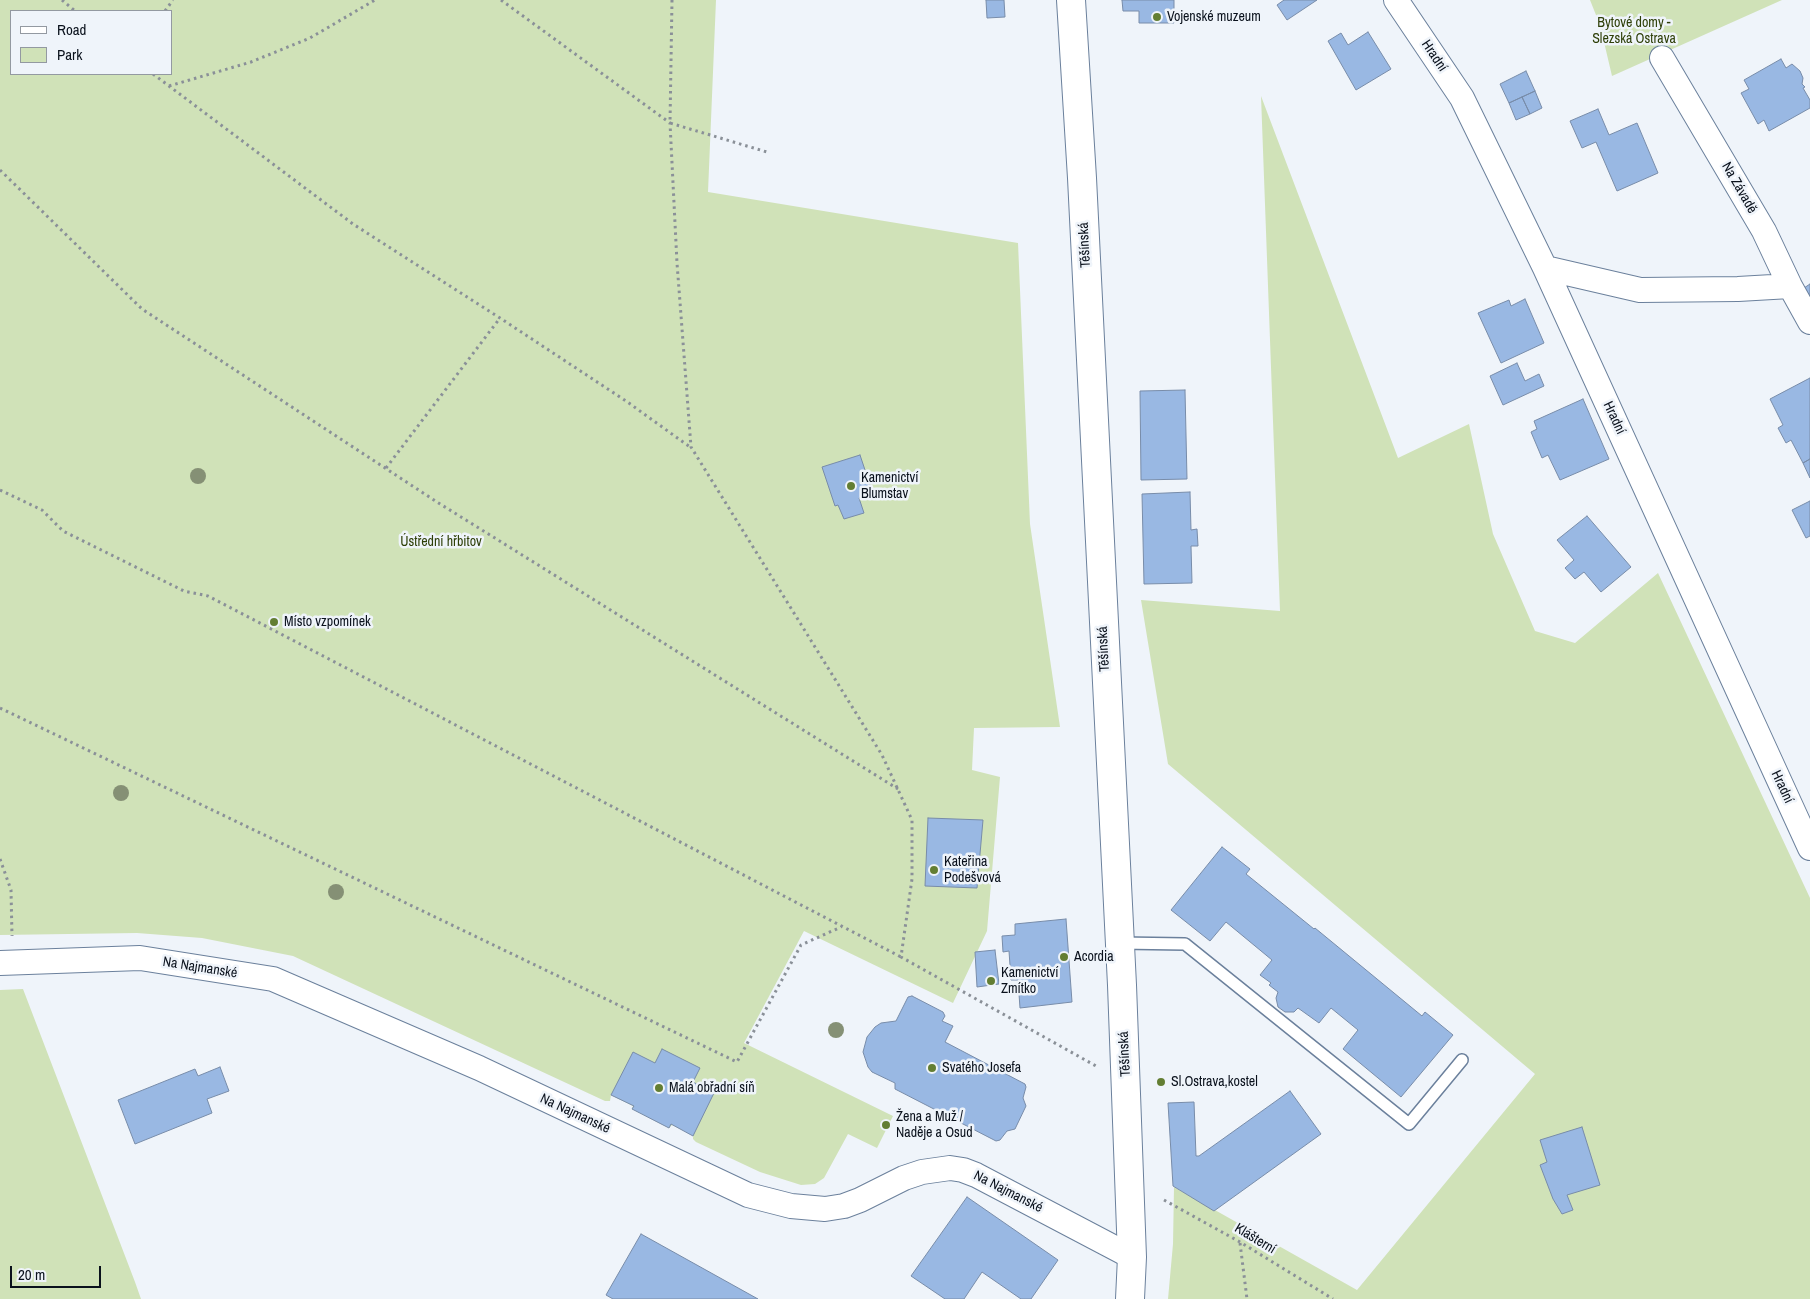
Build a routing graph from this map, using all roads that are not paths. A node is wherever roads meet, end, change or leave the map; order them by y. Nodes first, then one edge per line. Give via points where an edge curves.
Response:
1 (1071, 0) edge
2 (1396, 0) edge
3 (1662, 58) dead end
4 (1545, 268) junction
5 (1790, 286) junction
6 (1810, 322) edge
7 (1810, 848) edge
8 (1120, 943) junction
9 (6, 963) edge
10 (1462, 1060) dead end
11 (1132, 1257) junction
12 (1130, 1299) edge

1 - 8 main road, Těšínská
2 - 4 street, Hradní via 1462,98
3 - 5 street, Na Závadě via 1764,231
4 - 5 street via 1640,290
4 - 7 street, Hradní
5 - 6 street, Na Závadě
8 - 10 lane via 1184,944 1409,1124
8 - 11 main road, Těšínská
9 - 11 street, Na Najmanské via 140,958 273,979 479,1068 748,1195 791,1206 844,1206 922,1172 963,1170
11 - 12 main road, Těšínská

